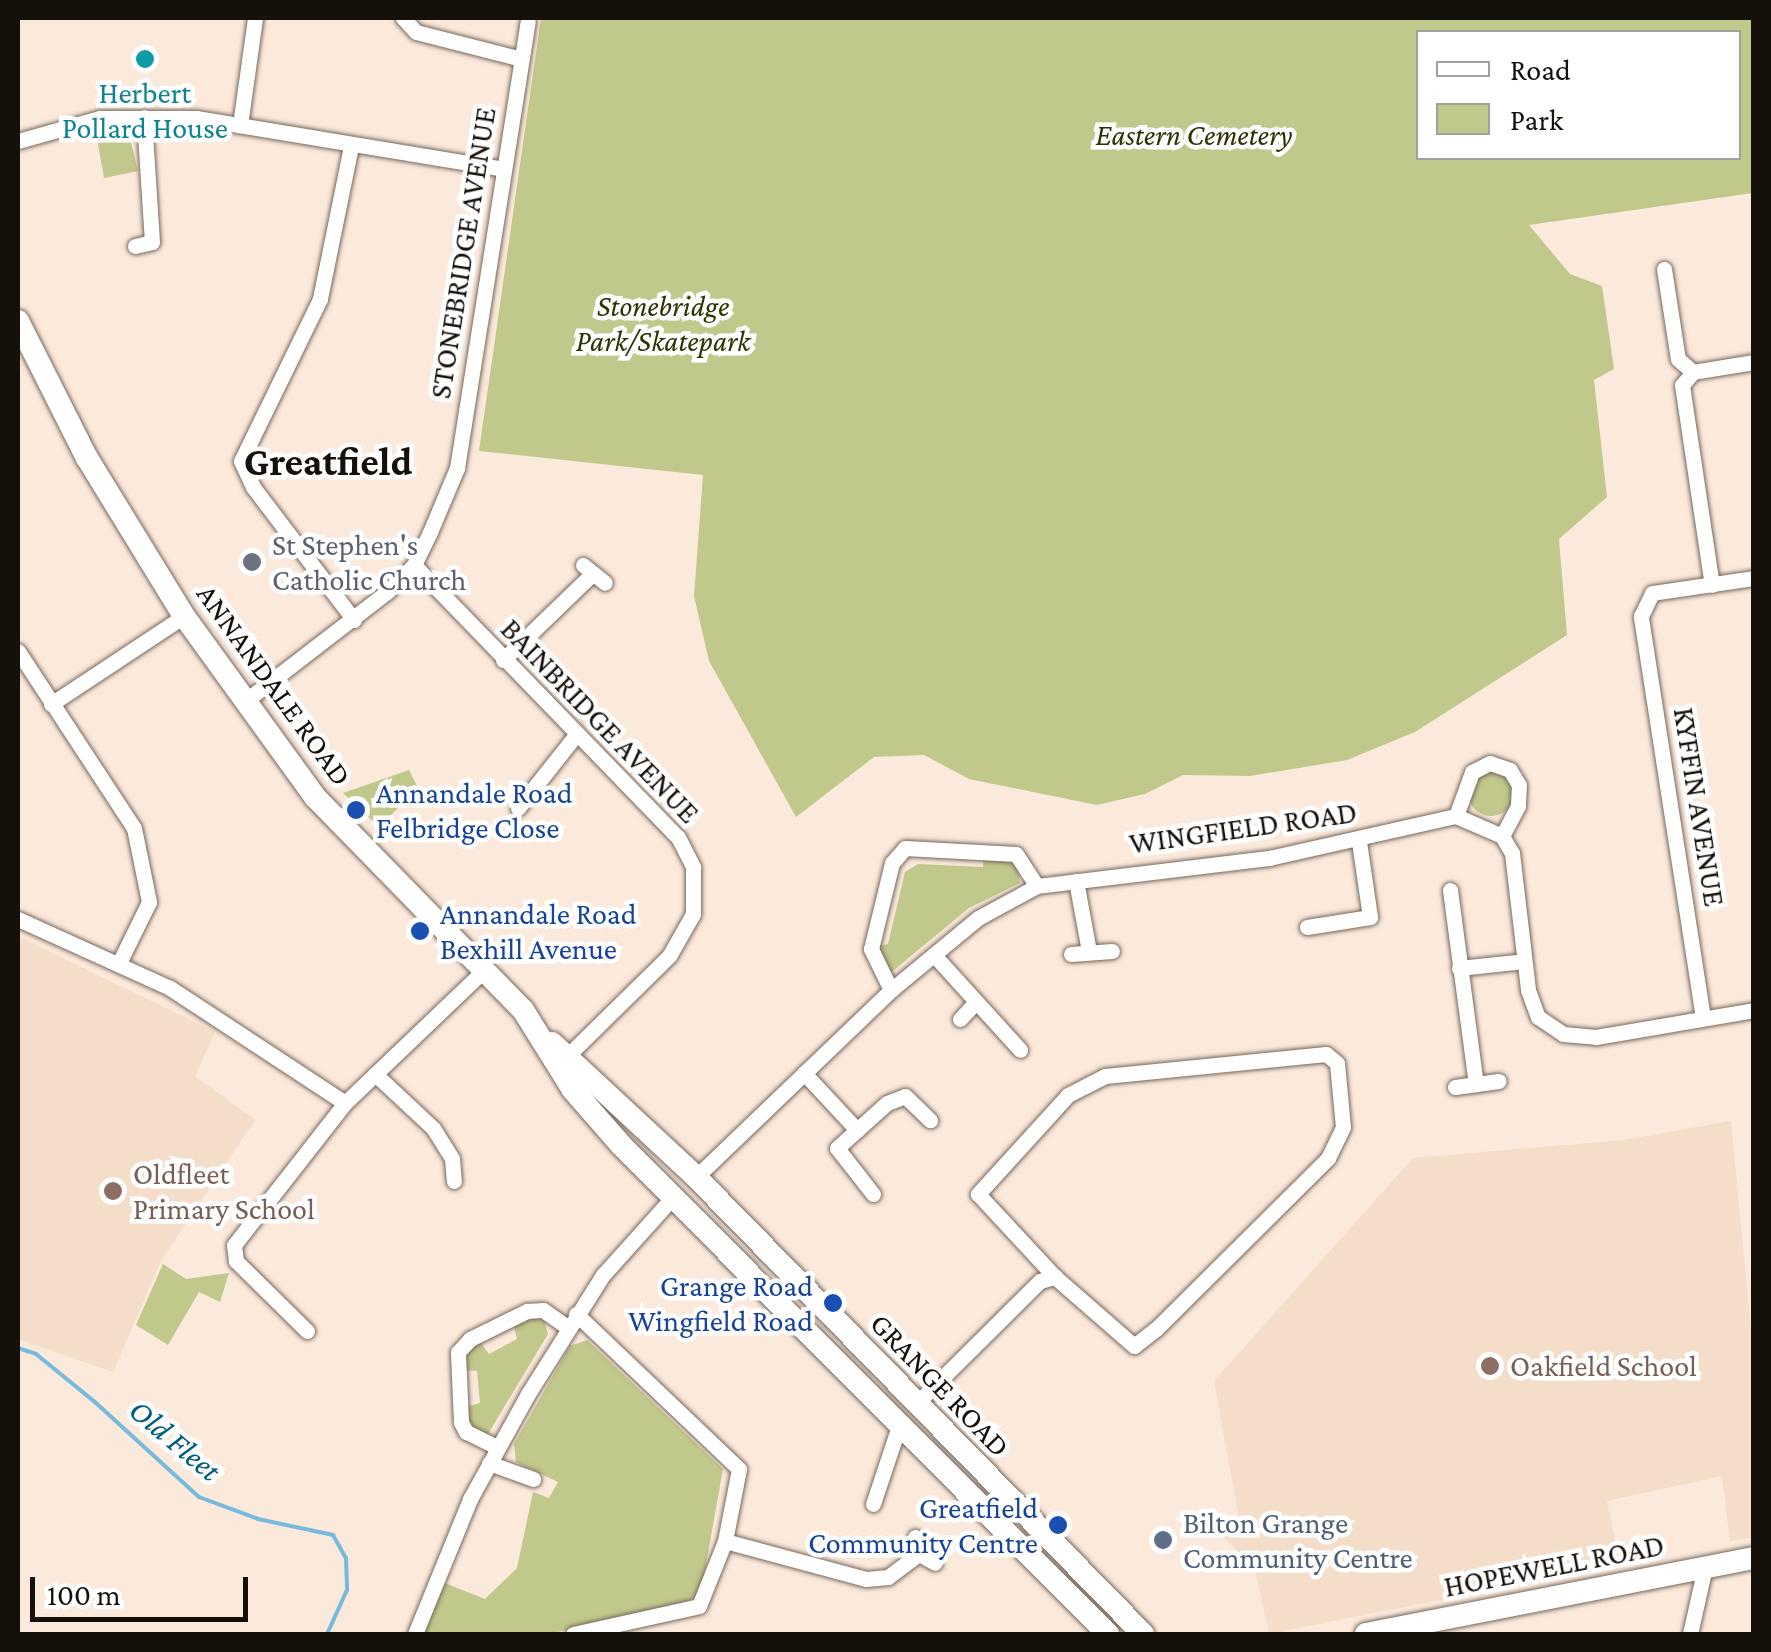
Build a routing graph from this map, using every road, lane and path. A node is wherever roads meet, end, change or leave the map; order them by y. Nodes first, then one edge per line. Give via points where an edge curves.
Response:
1 (255, 18) edge
2 (403, 18) edge
3 (528, 22) dead end
4 (522, 59) junction
5 (144, 117) junction
6 (240, 125) junction
7 (18, 141) edge
8 (351, 146) junction
9 (504, 170) junction
10 (136, 246) dead end
11 (1664, 269) dead end
12 (18, 321) edge
13 (1754, 362) edge
14 (1694, 372) junction
15 (414, 564) junction
16 (593, 574) dead end
17 (1754, 578) edge
18 (1712, 585) junction
19 (184, 616) junction
20 (354, 620) junction
21 (18, 651) edge
22 (503, 660) junction
23 (244, 702) junction
24 (50, 704) junction
25 (575, 736) junction
26 (518, 808) dead end
27 (1456, 816) junction
28 (1502, 836) junction
29 (1359, 842) junction
30 (1076, 881) junction
31 (1036, 886) junction
32 (1450, 890) dead end
33 (18, 919) edge
34 (1306, 928) dead end
35 (1112, 950) dead end
36 (1088, 952) junction
37 (1071, 954) dead end
38 (934, 955) junction
39 (120, 961) junction
40 (1524, 961) junction
41 (1459, 968) junction
42 (484, 970) junction
43 (891, 990) junction
44 (976, 1002) junction
45 (1754, 1010) edge
46 (1704, 1018) junction
47 (960, 1019) dead end
48 (1020, 1050) dead end
49 (564, 1060) junction
50 (375, 1074) junction
51 (804, 1074) junction
52 (1499, 1080) dead end
53 (1476, 1084) junction
54 (1454, 1087) dead end
55 (345, 1103) junction
56 (930, 1120) dead end
57 (857, 1130) junction
58 (696, 1177) junction
59 (454, 1180) dead end
60 (873, 1194) dead end
61 (673, 1196) junction
62 (1055, 1277) junction
63 (572, 1321) junction
64 (307, 1331) dead end
65 (916, 1404) junction
66 (900, 1423) junction
67 (493, 1455) junction
68 (533, 1479) dead end
69 (873, 1504) dead end
70 (914, 1537) dead end
71 (725, 1541) junction
72 (920, 1554) junction
73 (1754, 1558) edge
74 (935, 1563) dead end
75 (1705, 1567) junction
76 (1413, 1630) edge
77 (416, 1634) edge
78 (572, 1634) edge
79 (1108, 1634) edge
80 (1142, 1634) edge
81 (1366, 1634) edge
82 (1690, 1634) edge

1 - 6 street
2 - 4 street via 416,32
3 - 4 street, STONEBRIDGE AVENUE
4 - 9 street, STONEBRIDGE AVENUE
5 - 6 street
5 - 7 street via 100,118
5 - 10 street via 152,242
6 - 8 street
8 - 9 street
8 - 20 street via 320,299 240,461
9 - 15 street, STONEBRIDGE AVENUE via 456,468
11 - 14 street via 1678,358
12 - 19 street, ANNANDALE ROAD via 87,458
13 - 14 street
14 - 18 street via 1682,385
15 - 20 street, STONEBRIDGE AVENUE
15 - 22 street, BAINBRIDGE AVENUE
16 - 22 street
17 - 18 street
18 - 46 street, KYFFIN AVENUE via 1652,593 1643,604
19 - 23 street, ANNANDALE ROAD
19 - 24 street
20 - 23 street, STONEBRIDGE AVENUE
21 - 24 street
22 - 25 street, BAINBRIDGE AVENUE
23 - 42 street, ANNANDALE ROAD via 315,798
24 - 39 street via 134,828 145,863 149,902
25 - 26 street
25 - 49 street, BAINBRIDGE AVENUE via 678,837 693,868 693,914 669,956
27 - 28 street
27 - 28 street via 1472,772 1490,762 1510,770 1518,806
27 - 29 street, WINGFIELD ROAD
28 - 40 street via 1512,853
29 - 30 street, WINGFIELD ROAD
29 - 34 street via 1370,917
30 - 31 street, WINGFIELD ROAD
30 - 36 street
31 - 38 street, WINGFIELD ROAD via 978,918
31 - 43 street via 1016,854 904,848 892,863 871,950
32 - 41 street
33 - 39 street
35 - 36 street
36 - 37 street
38 - 43 street, WINGFIELD ROAD
38 - 44 street
39 - 55 street
40 - 41 street
40 - 46 street via 1538,1018 1564,1034 1596,1037
41 - 53 street
42 - 49 street, ANNANDALE ROAD
42 - 50 street
43 - 51 street, WINGFIELD ROAD
44 - 47 street
44 - 48 street
45 - 46 street
49 - 58 street, ANNANDALE ROAD
49 - 61 street, ANNANDALE ROAD via 573,1090
50 - 55 street
50 - 59 street via 433,1128 452,1159
51 - 57 street
51 - 58 street, WINGFIELD ROAD
52 - 53 street
53 - 54 street
55 - 64 street via 234,1244 236,1261
56 - 57 street via 905,1096
57 - 60 street via 837,1148
58 - 65 street, GRANGE ROAD
61 - 63 street
61 - 66 street, GRANGE ROAD
62 - 62 street via 1134,1346 1328,1158 1343,1127 1337,1063 1326,1054 1105,1076 1068,1095 978,1194
62 - 65 street via 1040,1281
63 - 67 street
63 - 67 street via 527,1311 470,1339 458,1352 460,1422
63 - 71 street via 731,1455 738,1488
65 - 66 street
65 - 80 street, GRANGE ROAD
66 - 69 street, GRANGE ROAD
66 - 79 street, GRANGE ROAD
67 - 68 street
67 - 77 street
70 - 72 street
71 - 72 street via 866,1579 888,1578
71 - 78 street via 710,1590 692,1611
72 - 74 street
73 - 75 street, HOPEWELL ROAD
75 - 76 street, HOPEWELL ROAD
75 - 82 street
76 - 81 street, HOPEWELL ROAD

